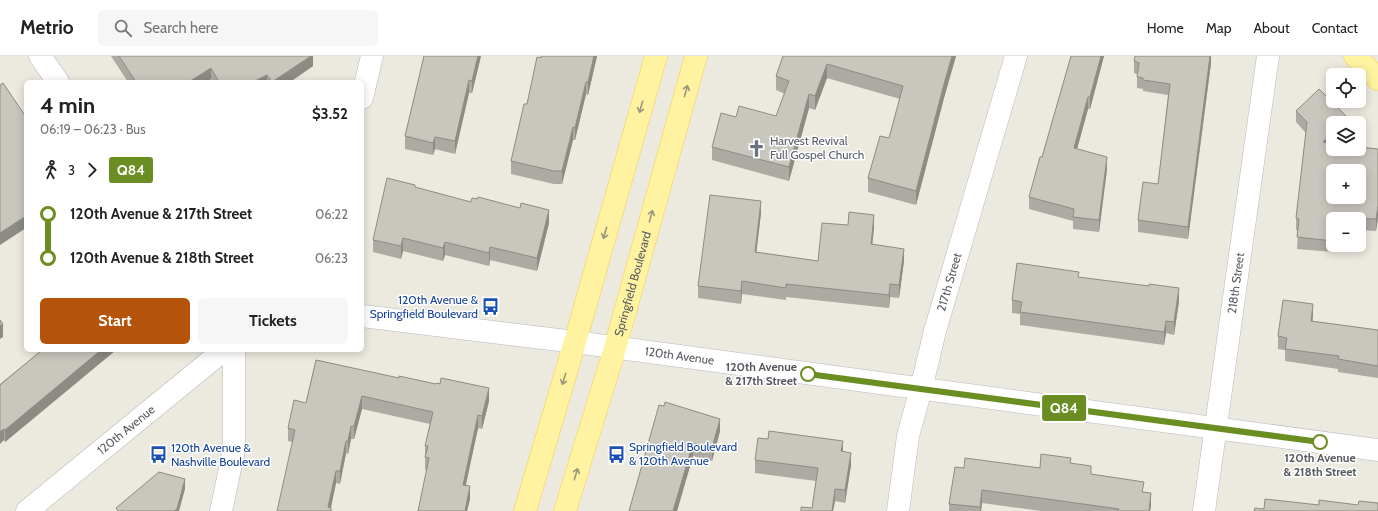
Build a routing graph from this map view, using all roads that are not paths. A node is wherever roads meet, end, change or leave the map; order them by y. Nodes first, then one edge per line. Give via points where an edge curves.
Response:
1 (40, 56) edge
2 (372, 56) edge
3 (656, 56) edge
4 (696, 56) edge
5 (1016, 56) edge
6 (1268, 56) edge
7 (1355, 56) edge
8 (1378, 79) edge
9 (57, 80) edge
10 (364, 90) edge
11 (364, 316) edge
12 (575, 342) junction
13 (615, 348) junction
14 (222, 352) edge
15 (234, 352) edge
16 (921, 389) junction
17 (1215, 428) junction
18 (1378, 450) edge
19 (27, 511) edge
20 (221, 511) edge
21 (525, 511) edge
22 (565, 511) edge
23 (898, 511) edge
24 (1204, 511) edge

1 - 9 street
2 - 10 street
3 -> 12 main road
13 -> 4 main road, Springfield Boulevard
5 - 16 street, 217th Street via 935,331
6 - 17 street, 218th Street
7 - 8 main road
11 - 12 street, 120th Avenue
12 - 13 street, 120th Avenue
12 -> 21 main road
13 - 16 street, 120th Avenue
22 -> 13 main road, Springfield Boulevard
14 - 19 street, 120th Avenue
15 - 20 street via 234,450
16 - 17 street, 120th Avenue
16 - 23 street, 217th Street via 908,436
17 - 18 street, 120th Avenue
17 - 24 street, 218th Street

